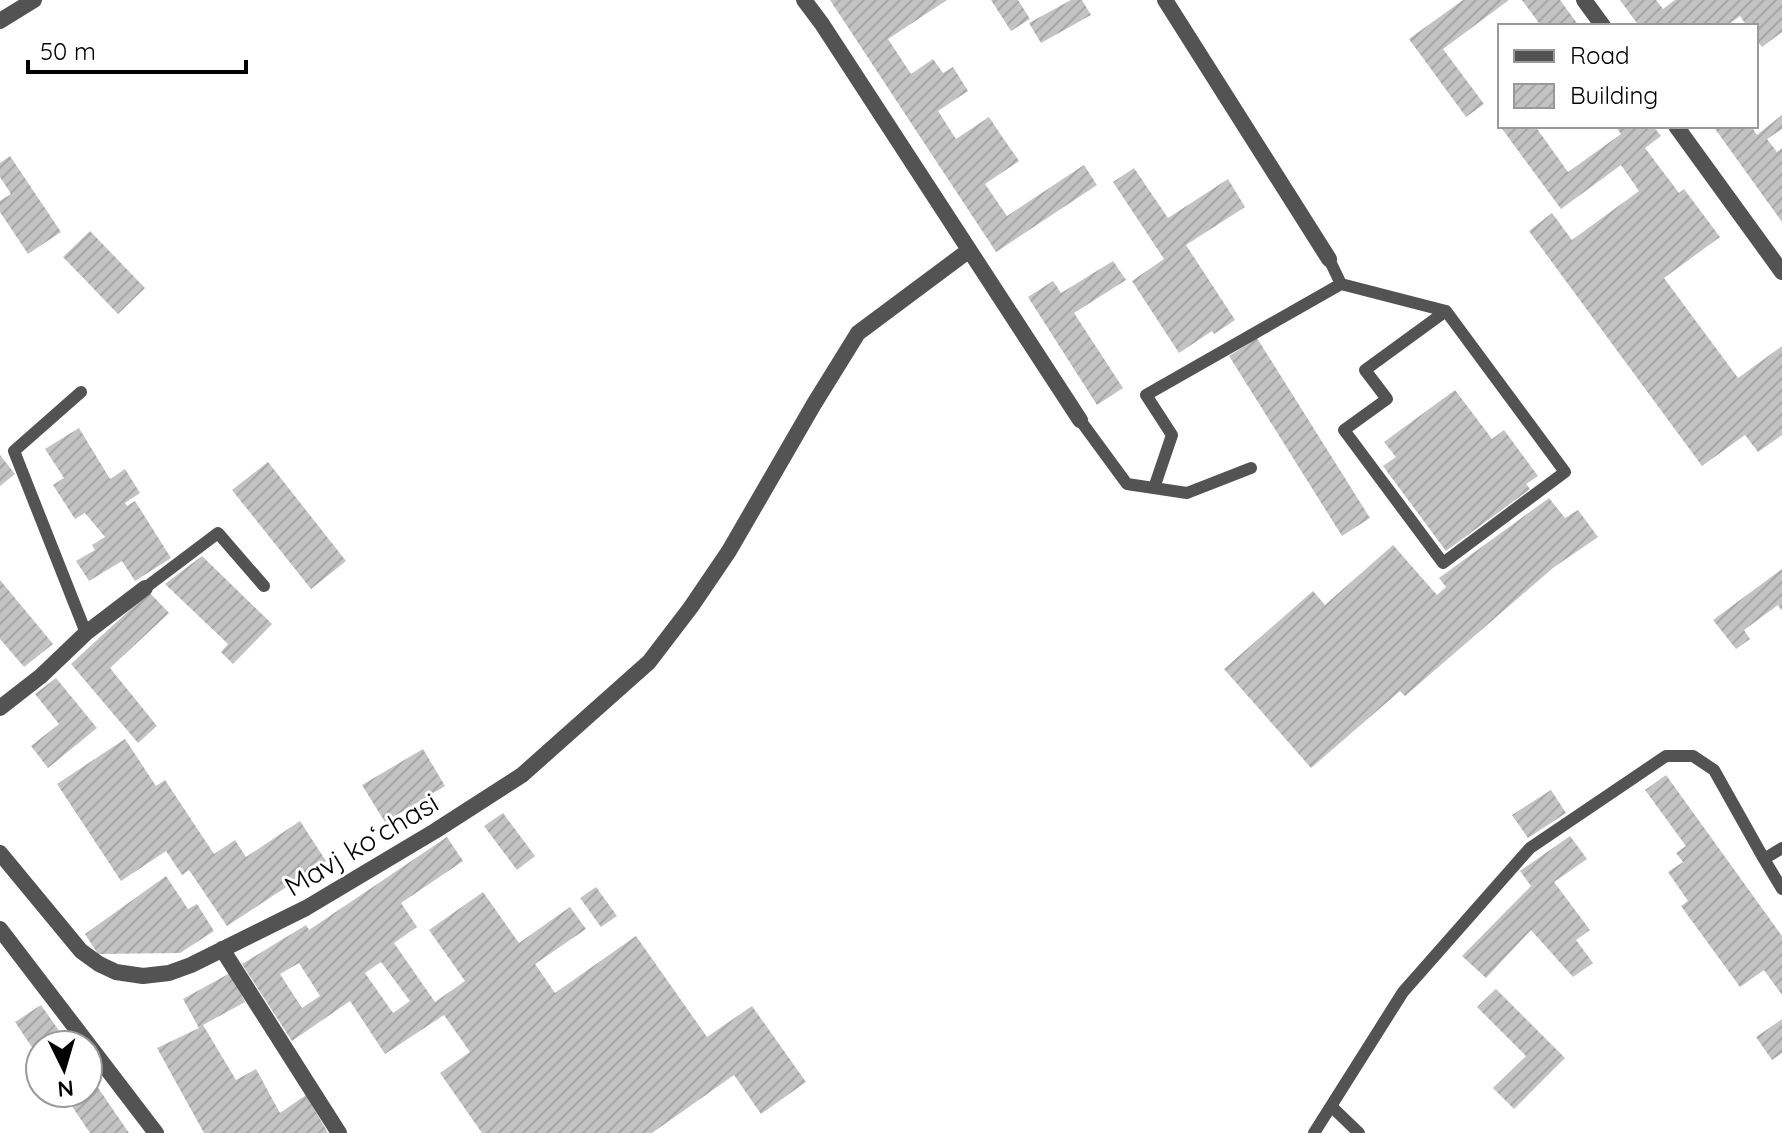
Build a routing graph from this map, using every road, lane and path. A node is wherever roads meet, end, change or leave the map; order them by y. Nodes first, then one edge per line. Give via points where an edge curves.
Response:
1 (34, 0) edge
2 (804, 0) edge
3 (1165, 0) edge
4 (1584, 0) edge
5 (0, 21) edge
6 (1602, 24) edge
7 (1677, 128) edge
8 (968, 251) junction
9 (1329, 259) joint
10 (1782, 272) edge
11 (1341, 284) junction
12 (1446, 311) junction
13 (81, 392) dead end
14 (1080, 420) joint
15 (1251, 468) dead end
16 (1154, 488) junction
17 (264, 586) dead end
18 (145, 588) joint
19 (86, 633) junction
20 (0, 708) edge
21 (1782, 848) edge
22 (0, 853) edge
23 (1764, 859) junction
24 (1782, 889) edge
25 (0, 929) edge
26 (222, 949) junction
27 (1331, 1106) junction
28 (156, 1133) edge
29 (339, 1133) edge
30 (1314, 1133) edge
31 (1359, 1133) edge

1 - 5 street
2 - 8 street
3 - 9 street
4 - 6 street
7 - 10 street
8 - 14 street
8 - 26 street, Mavj koʻchasi via 858,333 729,551 649,662 522,775 306,908
9 - 11 lane
11 - 12 lane
11 - 16 lane via 1146,395 1172,435
12 - 12 lane via 1565,472 1443,563 1344,430 1387,399 1365,370
13 - 19 lane via 14,451
14 - 16 lane via 1127,484
15 - 16 lane via 1187,493
17 - 18 lane via 218,533
18 - 19 street
19 - 20 street
21 - 23 lane
22 - 26 street, Mavj koʻchasi via 81,951 116,972 169,973
23 - 24 lane
23 - 27 lane via 1714,770 1693,756 1666,756 1530,848 1403,992
25 - 28 street
26 - 29 street
27 - 30 lane
27 - 31 lane

